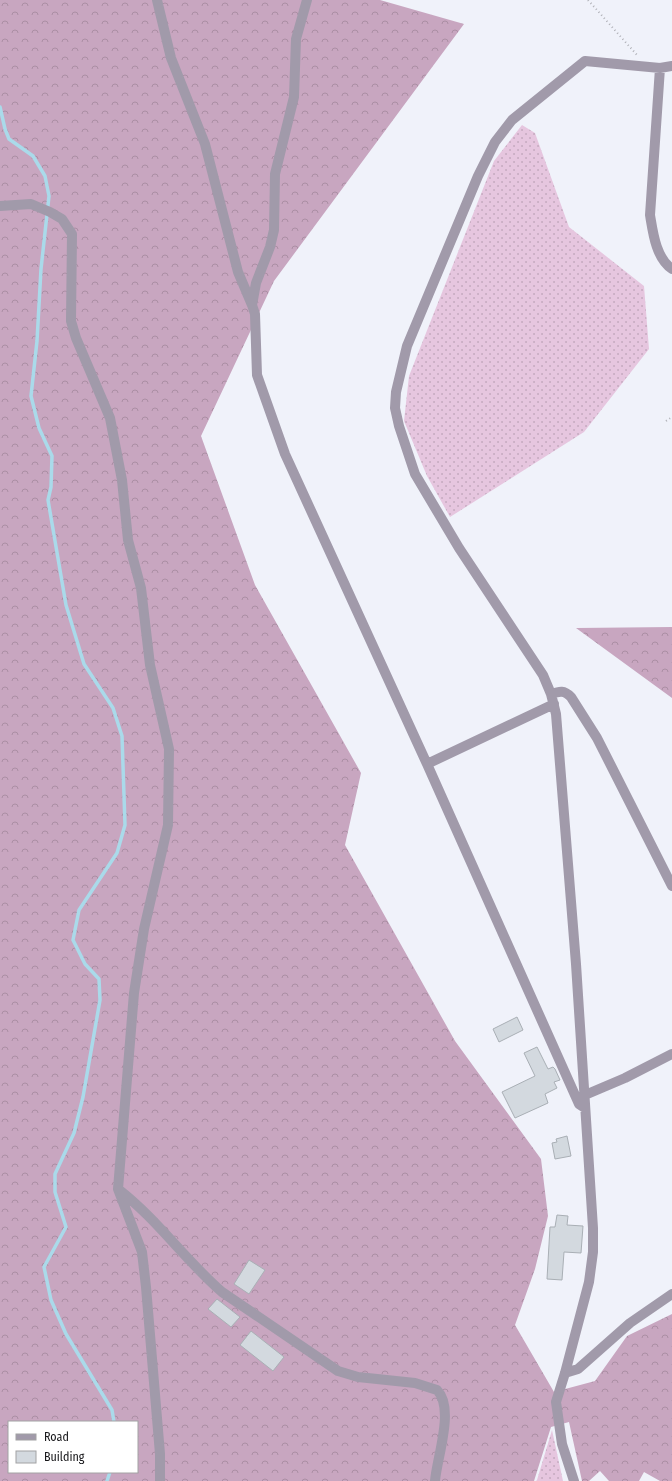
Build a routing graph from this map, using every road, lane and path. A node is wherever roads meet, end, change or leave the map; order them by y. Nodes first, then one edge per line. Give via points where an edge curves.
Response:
1 (157, 0) edge
2 (307, 0) edge
3 (588, 0) edge
4 (647, 66) junction
5 (672, 66) edge
6 (660, 68) junction
7 (0, 206) edge
8 (672, 269) edge
9 (252, 305) junction
10 (672, 417) edge
11 (666, 421) dead end
12 (553, 699) junction
13 (427, 764) junction
14 (672, 886) edge
15 (672, 1054) edge
16 (584, 1095) junction
17 (584, 1108) junction
18 (118, 1189) junction
19 (672, 1294) edge
20 (565, 1373) junction
21 (160, 1481) edge
22 (435, 1481) edge
23 (574, 1481) edge

1 - 9 street via 170,58 205,144 238,272
2 - 9 street via 296,39 294,97 275,174 274,230 256,283
3 - 4 path
4 - 6 street
4 - 12 street via 585,61 512,120 495,142 478,176 410,339 396,392 395,408 399,426 415,474 459,548 529,652 543,675
5 - 6 street
6 - 8 street via 650,215 654,238 666,265
7 - 18 street via 34,205 62,219 72,234 71,321 110,418 122,480 128,540 141,588 150,664 169,749 168,825 144,928 134,992
9 - 13 street via 257,375 285,454
10 - 11 path
12 - 13 street
12 - 14 street via 560,691 566,692 575,703 596,738
12 - 16 street via 560,751
13 - 17 street via 579,1104
15 - 16 street
16 - 17 street
17 - 20 street via 592,1194 593,1252
18 - 21 street via 143,1259 160,1446
18 - 22 street via 222,1292 332,1368 358,1377 415,1383 437,1390 444,1400 445,1413
19 - 20 street via 630,1323 578,1369
20 - 23 street via 556,1402 562,1444

